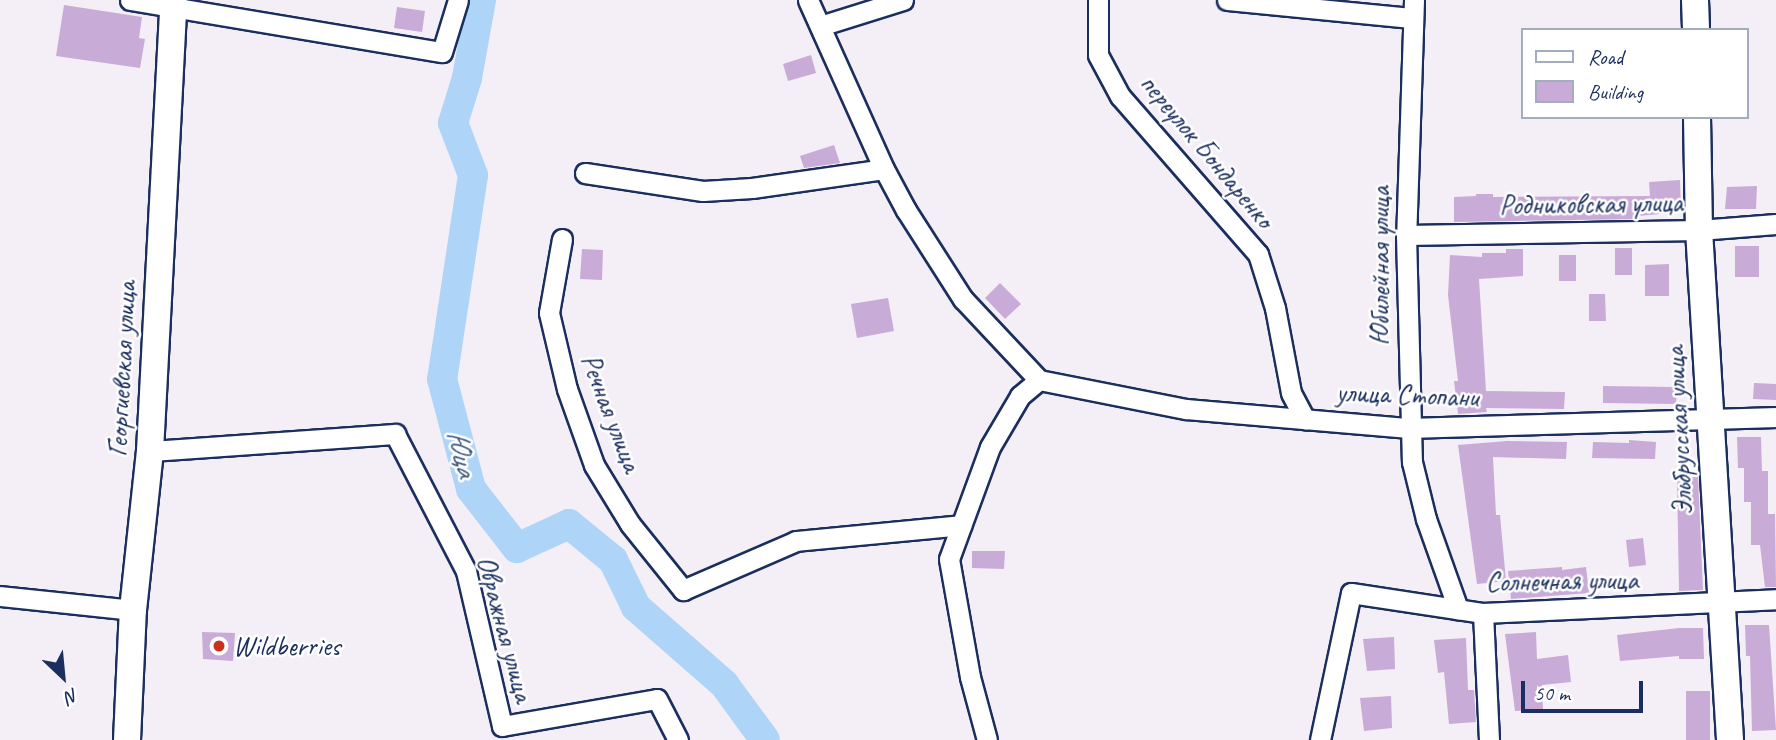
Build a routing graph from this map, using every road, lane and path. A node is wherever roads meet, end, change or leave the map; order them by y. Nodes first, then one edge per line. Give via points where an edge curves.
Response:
1 (130, 0) edge
2 (458, 0) edge
3 (808, 0) edge
4 (903, 0) edge
5 (1098, 0) edge
6 (1227, 0) edge
7 (1695, 0) edge
8 (174, 5) edge
9 (1413, 9) edge
10 (820, 26) junction
11 (1696, 28) edge
12 (1697, 119) edge
13 (884, 169) junction
14 (585, 173) dead end
15 (1776, 224) edge
16 (1699, 230) junction
17 (1406, 236) junction
18 (562, 239) dead end
19 (1039, 380) junction
20 (1776, 417) edge
21 (1710, 418) junction
22 (1305, 419) junction
23 (1409, 428) junction
24 (150, 451) junction
25 (961, 525) junction
26 (0, 596) edge
27 (1776, 599) edge
28 (1720, 604) junction
29 (1458, 609) junction
30 (133, 610) junction
31 (1483, 613) junction
32 (127, 740) edge
33 (678, 740) edge
34 (987, 740) edge
35 (1320, 740) edge
36 (1489, 740) edge
37 (1730, 740) edge

1 - 8 street
2 - 8 street via 442,52
3 - 10 street
4 - 10 street
5 - 22 street, переулок Бондаренко via 1098,55 1120,96 1258,254 1275,308 1291,393
6 - 9 street
7 - 11 main road
8 - 24 main road, Георгиевская улица
9 - 17 street, Юбилейная улица
10 - 13 street
12 - 16 main road, Эльбрусская улица
13 - 14 street via 703,191
13 - 19 street via 963,299
15 - 16 street, Родниковская улица
16 - 17 street, Родниковская улица
16 - 21 main road, Эльбрусская улица
17 - 23 street, Юбилейная улица
18 - 25 street, Речная улица via 549,313 567,389 594,465 630,524 683,590 796,541
19 - 22 street, улица Стопани via 1186,409
19 - 25 street via 1020,396 990,447
20 - 21 street, улица Стопани
21 - 23 street, улица Стопани
21 - 28 main road, Эльбрусская улица
22 - 23 street, улица Стопани
23 - 29 street, Юбилейная улица via 1426,519
24 - 30 main road, Георгиевская улица
24 - 33 street, Овражная улица via 394,435 466,571 502,726 657,699
25 - 34 street via 950,559 970,677
26 - 30 street
27 - 28 street, Солнечная улица
28 - 31 street, Солнечная улица
28 - 37 main road, Эльбрусская улица
29 - 31 street, Солнечная улица
29 - 35 street, Солнечная улица via 1351,593
30 - 32 main road, Георгиевская улица
31 - 36 street

